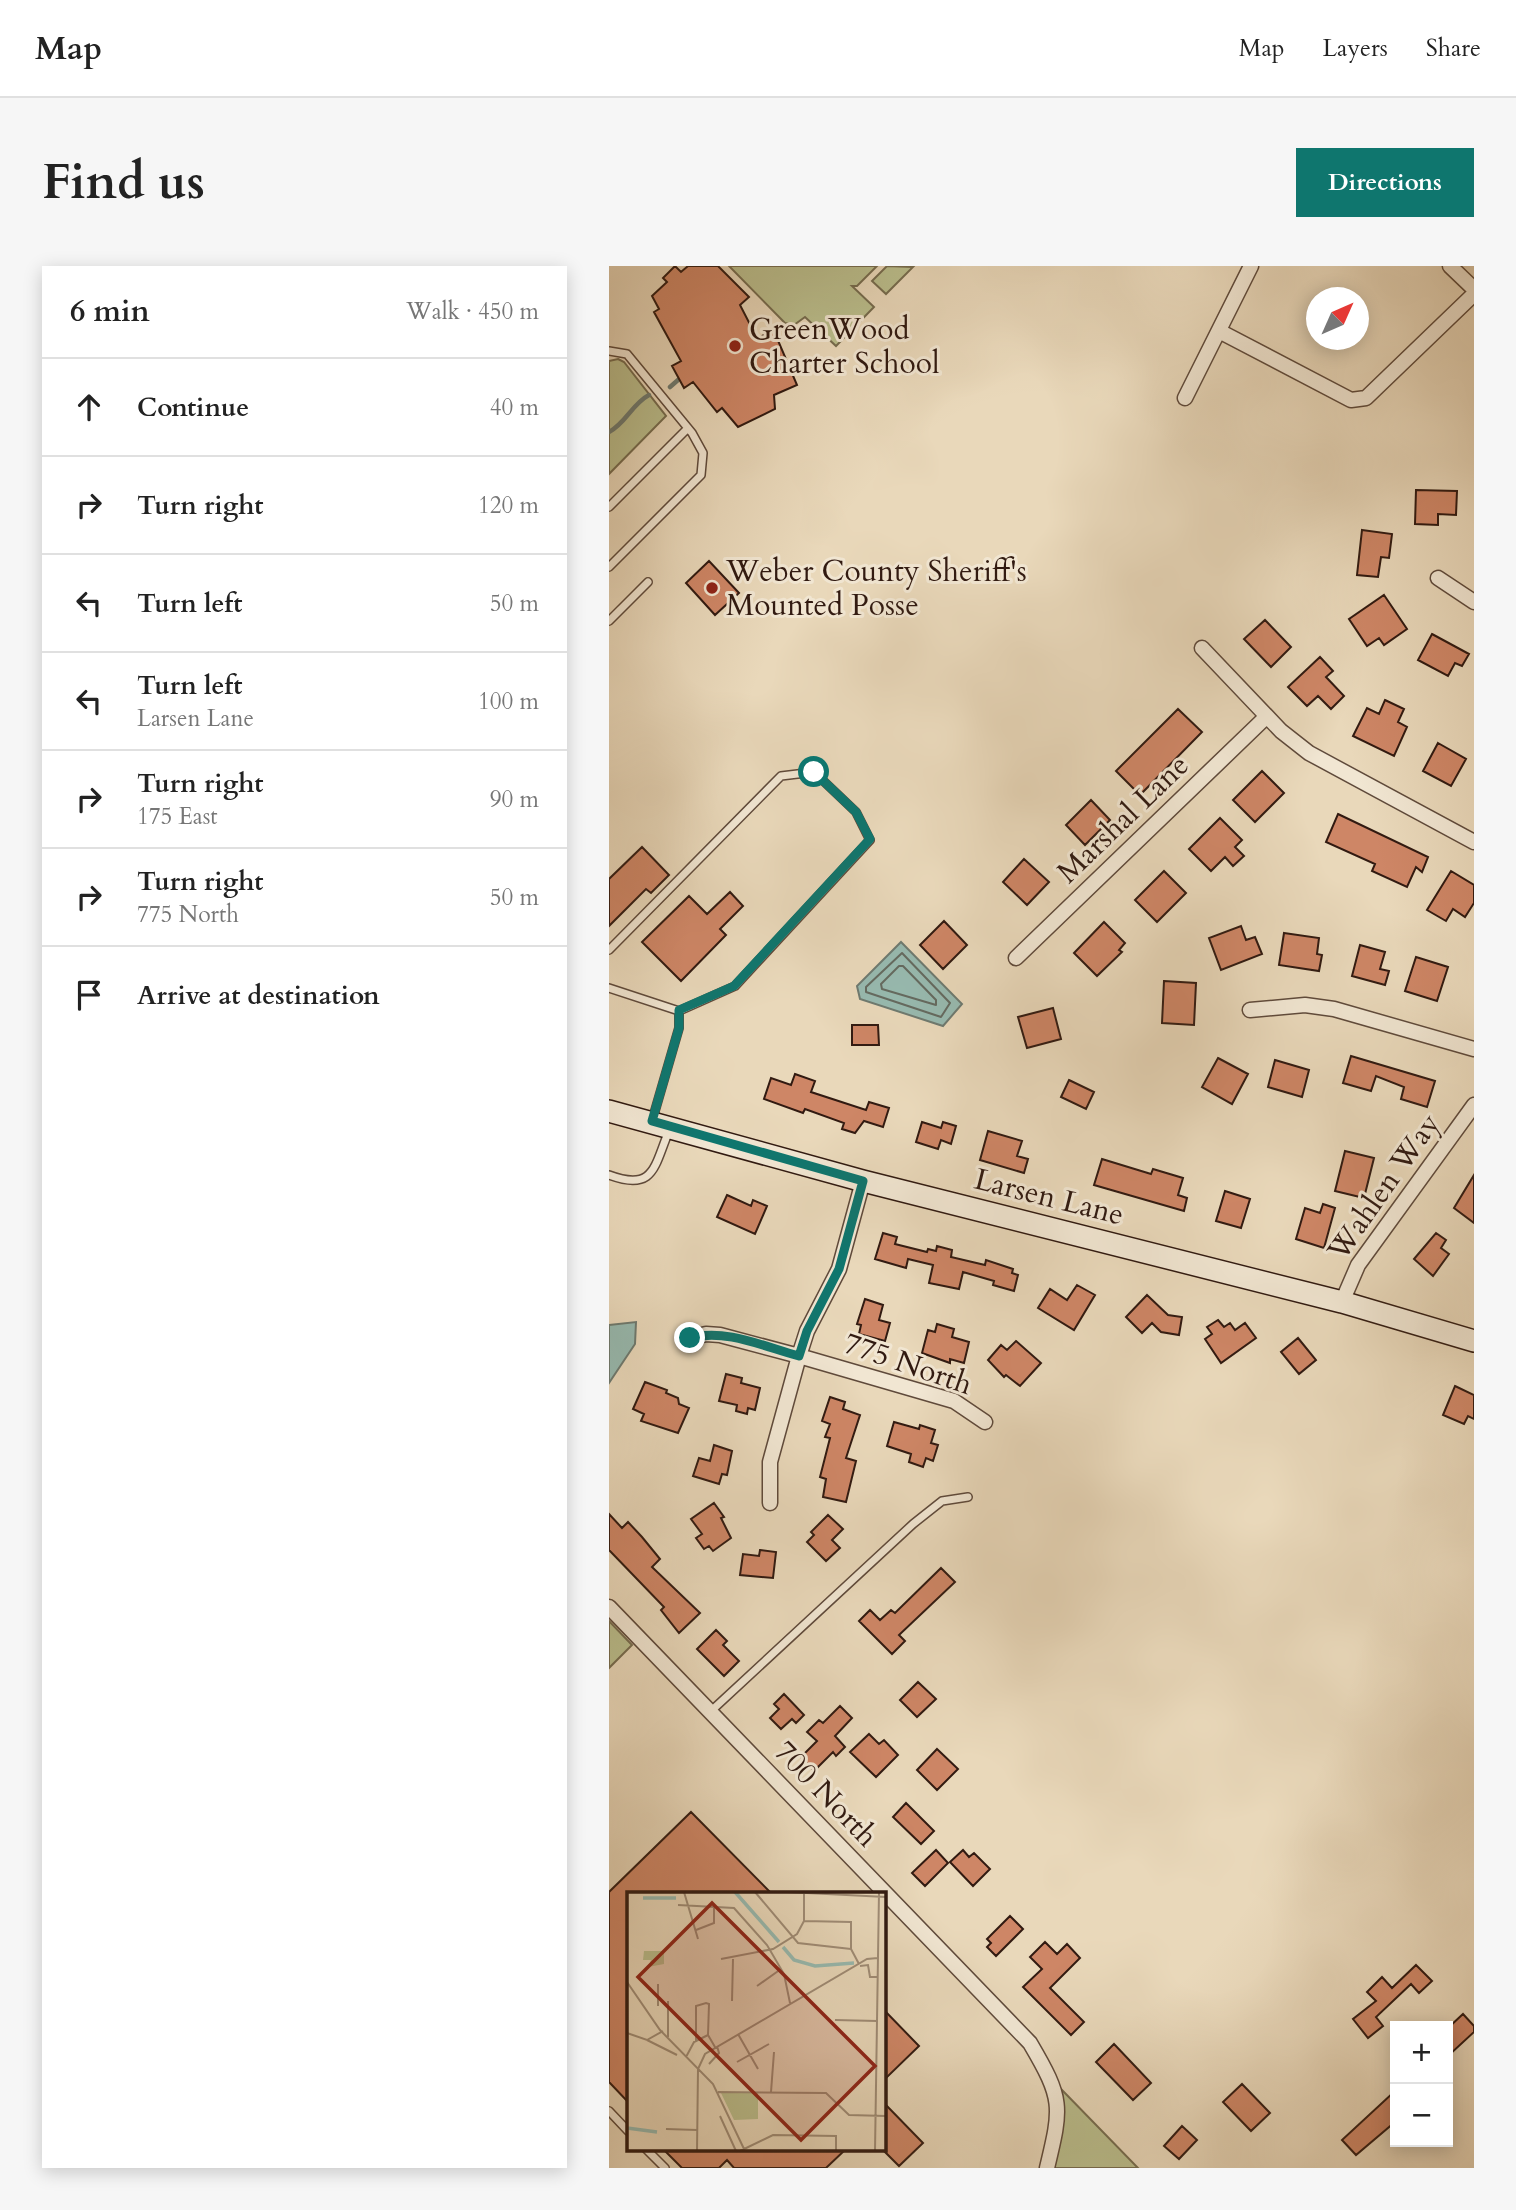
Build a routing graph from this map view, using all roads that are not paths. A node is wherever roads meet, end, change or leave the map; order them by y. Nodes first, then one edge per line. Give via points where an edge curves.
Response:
1 (1251, 266) edge
2 (1450, 266) edge
3 (1474, 291) edge
4 (1219, 331) junction
5 (609, 351) edge
6 (1185, 398) dead end
7 (688, 428) junction
8 (609, 507) edge
9 (609, 567) edge
10 (1439, 578) dead end
11 (648, 582) dead end
12 (1474, 602) edge
13 (609, 621) edge
14 (1202, 648) dead end
15 (1266, 717) junction
16 (1474, 842) edge
17 (609, 950) edge
18 (1016, 958) dead end
19 (609, 988) edge
20 (679, 1010) junction
21 (1250, 1010) dead end
22 (1474, 1049) edge
23 (1474, 1105) edge
24 (609, 1111) edge
25 (661, 1124) junction
26 (609, 1175) edge
27 (863, 1181) junction
28 (1342, 1303) junction
29 (690, 1338) dead end
30 (1474, 1342) edge
31 (799, 1356) junction
32 (985, 1422) dead end
33 (968, 1497) dead end
34 (769, 1503) dead end
35 (609, 1607) edge
36 (710, 1712) junction
37 (884, 1892) edge
38 (885, 1893) edge
39 (609, 2111) edge
40 (627, 2130) edge
41 (647, 2150) edge
42 (665, 2168) edge
43 (1047, 2168) edge

1 - 4 street
2 - 3 street
3 - 4 street via 1366,398 1351,400
4 - 6 street
5 - 7 lane via 627,354
7 - 8 lane
7 - 9 lane via 703,453 701,475
10 - 12 street
11 - 13 lane
14 - 15 street
15 - 16 street via 1309,753
15 - 18 street, Marshal Lane
17 - 20 lane via 781,776 814,772 856,812 870,839 734,986
19 - 20 lane
20 - 25 lane
21 - 22 street via 1305,1005 1334,1009
23 - 28 street, Wahlen Way via 1358,1265
24 - 25 main road, Larsen Lane
25 - 26 lane via 655,1167 645,1180 635,1183
25 - 27 main road, Larsen Lane
27 - 28 main road, Larsen Lane
27 - 31 street via 836,1277
28 - 30 main road, Larsen Lane
29 - 31 street, 775 North via 720,1335
31 - 32 street, 775 North via 954,1401
31 - 34 street via 770,1462
33 - 36 lane via 942,1501 913,1524
35 - 36 street, 700 North
36 - 37 street, 700 North
38 - 43 street, 700 North via 1030,2043 1054,2084 1059,2121
39 - 40 lane
41 - 42 lane

